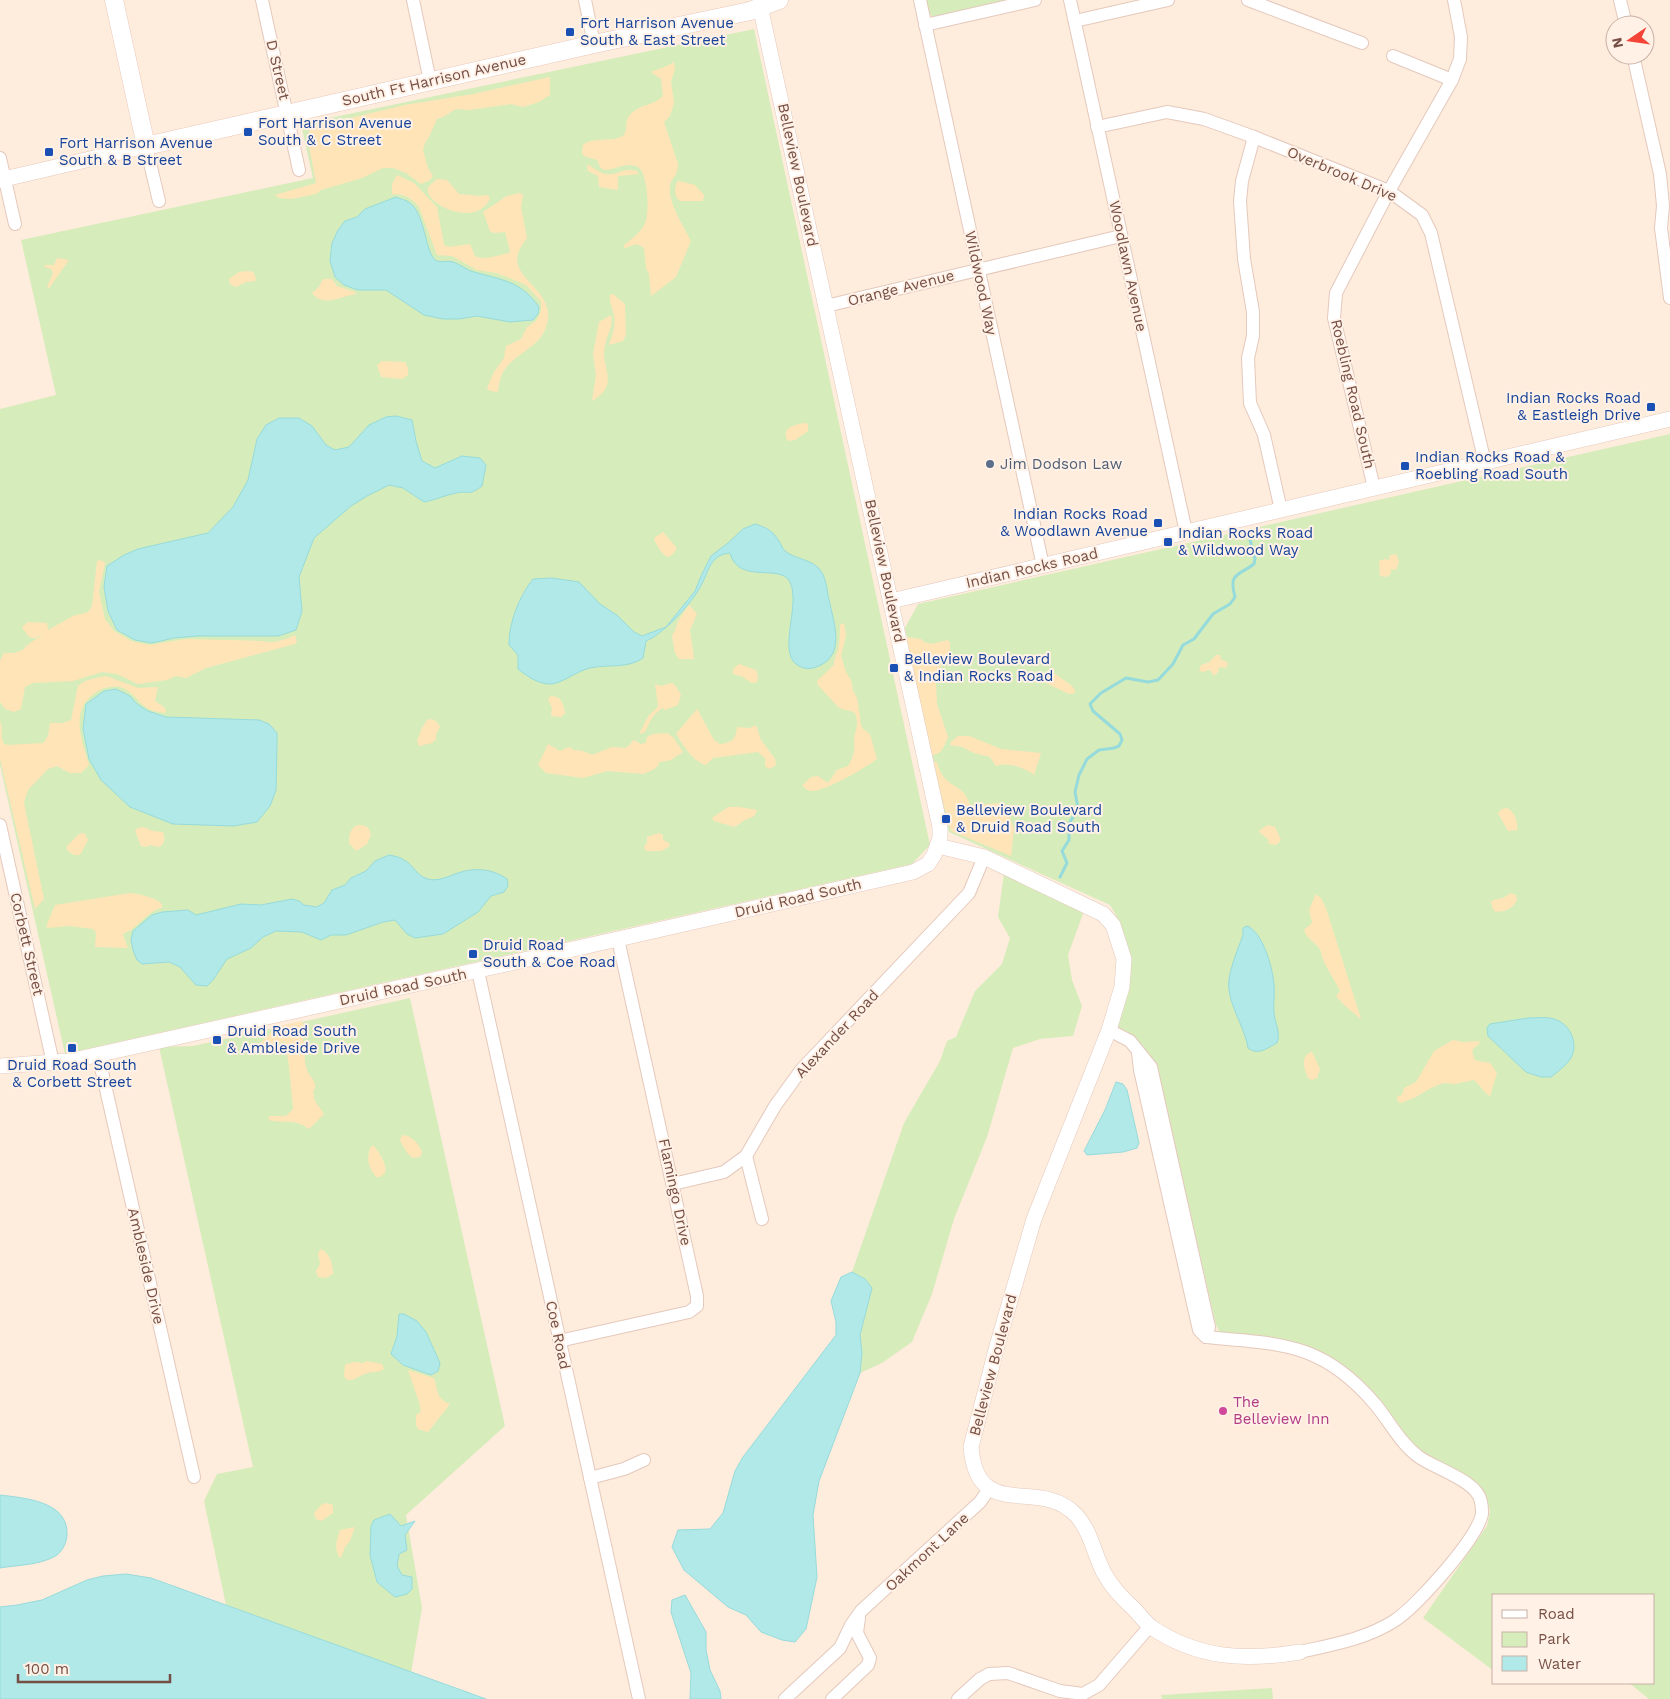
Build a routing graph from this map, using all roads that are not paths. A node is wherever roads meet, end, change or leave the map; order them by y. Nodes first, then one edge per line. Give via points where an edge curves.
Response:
1 (114, 0) edge
2 (262, 0) edge
3 (412, 0) edge
4 (585, 0) edge
5 (779, 0) edge
6 (920, 0) edge
7 (1035, 0) edge
8 (1070, 0) edge
9 (1168, 0) edge
10 (1248, 0) edge
11 (1454, 0) edge
12 (1620, 0) edge
13 (760, 3) edge
14 (1624, 15) edge
15 (1075, 21) junction
16 (925, 25) junction
17 (1362, 43) dead end
18 (594, 44) junction
19 (1393, 56) dead end
20 (1635, 65) edge
21 (1452, 80) junction
22 (430, 81) junction
23 (288, 114) junction
24 (1097, 127) junction
25 (1254, 137) junction
26 (146, 146) junction
27 (0, 158) edge
28 (299, 170) dead end
29 (2, 179) edge
30 (1389, 192) junction
31 (159, 201) dead end
32 (15, 224) dead end
33 (1122, 236) junction
34 (978, 269) junction
35 (1670, 298) edge
36 (826, 306) junction
37 (1670, 419) edge
38 (1485, 464) junction
39 (1374, 488) junction
40 (1281, 510) junction
41 (1186, 532) junction
42 (1043, 566) junction
43 (891, 601) junction
44 (0, 825) edge
45 (938, 846) junction
46 (984, 857) junction
47 (618, 940) junction
48 (478, 970) junction
49 (1108, 1030) junction
50 (98, 1054) junction
51 (53, 1063) junction
52 (0, 1066) edge
53 (746, 1156) junction
54 (673, 1184) junction
55 (762, 1219) dead end
56 (559, 1340) junction
57 (644, 1460) dead end
58 (194, 1477) dead end
59 (590, 1478) junction
60 (989, 1489) junction
61 (861, 1611) junction
62 (1150, 1626) junction
63 (840, 1648) junction
64 (865, 1648) junction
65 (1300, 1652) joint
66 (639, 1699) edge
67 (785, 1699) edge
68 (832, 1699) edge
69 (958, 1699) edge

1 - 26 main road
2 - 23 street, D Street
3 - 22 street
4 - 18 street
5 - 13 main road, South Ft Harrison Avenue
6 - 16 street, Wildwood Way
7 - 16 street
8 - 15 street, Woodlawn Avenue
9 - 15 street
10 - 17 street
11 - 21 street, Roebling Road South via 1461,37 1460,59
12 - 14 street
13 - 18 main road, South Ft Harrison Avenue via 750,11
13 - 36 street, Belleview Boulevard
15 - 24 street, Woodlawn Avenue
16 - 34 street, Wildwood Way
18 - 22 main road, South Ft Harrison Avenue
19 - 21 street
20 - 35 street via 1660,174 1661,228
21 - 30 street, Roebling Road South
22 - 23 main road, South Ft Harrison Avenue
23 - 26 main road, South Ft Harrison Avenue
23 - 28 street, D Street
24 - 25 street, Overbrook Drive via 1167,112 1204,119
24 - 33 street, Woodlawn Avenue
25 - 30 street, Overbrook Drive
25 - 40 street via 1240,201 1244,259 1253,312 1253,336 1248,358 1250,403 1264,435
26 - 29 street, South Ft Harrison Avenue
26 - 31 street
27 - 29 street
29 - 32 street
30 - 38 street, Overbrook Drive via 1422,215 1431,233
30 - 39 street, Roebling Road South via 1336,293 1334,318
33 - 34 street, Orange Avenue
33 - 41 street, Woodlawn Avenue
34 - 36 street, Orange Avenue
34 - 42 street, Wildwood Way
36 - 43 street, Belleview Boulevard
37 - 38 street, Indian Rocks Road
38 - 39 street, Indian Rocks Road
39 - 40 street, Indian Rocks Road
40 - 41 street, Indian Rocks Road
41 - 42 street, Indian Rocks Road
42 - 43 street, Indian Rocks Road
43 - 45 street, Belleview Boulevard via 940,827
44 - 51 street, Corbett Street
45 - 46 street, Belleview Boulevard
45 - 47 street, Druid Road South via 928,864 913,872
46 - 49 street, Belleview Boulevard via 1104,914 1112,925 1124,959 1122,987
46 - 53 street, Alexander Road via 969,892 801,1070 775,1106
47 - 48 street, Druid Road South
47 - 54 street, Flamingo Drive
48 - 50 street, Druid Road South
48 - 56 street, Coe Road
49 - 60 street, Belleview Boulevard via 1034,1219 971,1447 977,1476
49 - 65 street via 1130,1041 1151,1067 1209,1327 1206,1337 1270,1342 1311,1353 1330,1363 1376,1405 1401,1440 1419,1456 1465,1482 1481,1500 1482,1513 1465,1546 1409,1609 1377,1630
50 - 51 street, Druid Road South
50 - 58 street, Ambleside Drive
51 - 52 street, Druid Road South
53 - 54 street, Alexander Road via 724,1172
53 - 55 street
54 - 56 street, Flamingo Drive via 698,1296 696,1306 689,1312
56 - 59 street, Coe Road
57 - 59 street
59 - 66 street, Coe Road
60 - 61 street, Oakmont Lane via 980,1502
60 - 62 street via 1043,1498 1061,1504 1076,1515 1104,1573 1122,1598
61 - 63 street, Oakmont Lane
61 - 64 street via 857,1633
62 - 65 street via 1180,1643 1223,1656 1258,1658
62 - 69 street via 1099,1685 1084,1694 1060,1691 1008,1674 989,1674
63 - 64 street via 857,1644
63 - 67 street, Oakmont Lane
64 - 68 street via 870,1658 868,1665

